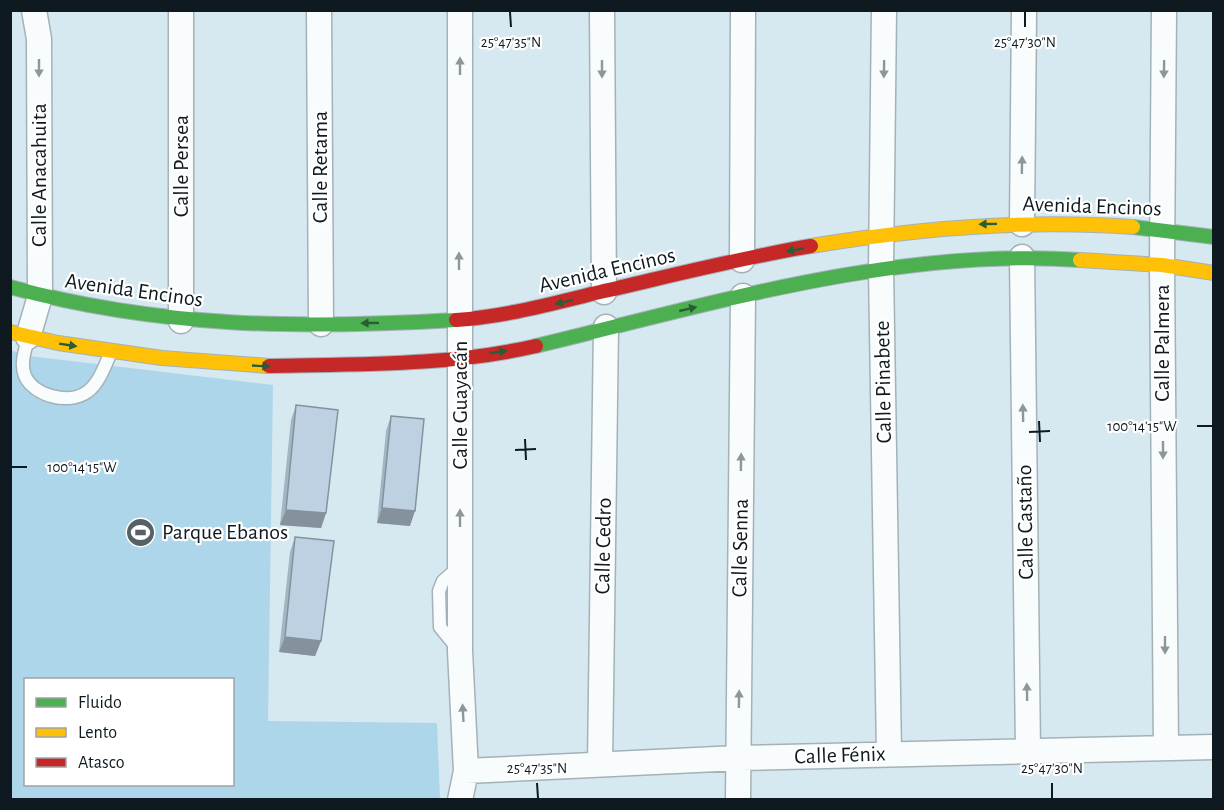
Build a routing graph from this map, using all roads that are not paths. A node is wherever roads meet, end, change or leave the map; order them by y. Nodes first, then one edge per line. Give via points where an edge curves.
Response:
1 (34, 10) edge
2 (181, 10) edge
3 (319, 10) edge
4 (460, 10) edge
5 (602, 10) edge
6 (743, 10) edge
7 (884, 10) edge
8 (1024, 10) edge
9 (1164, 10) edge
10 (1022, 224) junction
11 (1162, 228) junction
12 (881, 234) junction
13 (1214, 237) edge
14 (1022, 256) junction
15 (742, 260) junction
16 (1162, 265) junction
17 (881, 269) junction
18 (1214, 273) edge
19 (10, 288) edge
20 (604, 292) junction
21 (40, 296) junction
22 (743, 296) junction
23 (459, 319) junction
24 (181, 321) junction
25 (321, 324) junction
26 (606, 327) junction
27 (19, 335) edge
28 (111, 352) junction
29 (460, 358) junction
30 (1214, 747) edge
31 (1166, 748) junction
32 (1028, 751) junction
33 (889, 754) junction
34 (738, 758) junction
35 (600, 764) junction
36 (466, 771) junction
37 (460, 800) edge
38 (738, 800) edge

1 -> 21 street, Calle Anacahuita via 39,39
2 - 24 street, Calle Persea
3 - 25 street, Calle Retama
23 -> 4 street, Calle Guayacán
5 -> 20 street
6 - 15 street
7 -> 12 street, Calle Pinabete
10 -> 8 street
9 -> 11 street, Calle Palmera
10 - 11 street, Avenida Encinos
10 -> 12 street, Avenida Encinos via 968,224
11 - 13 street, Avenida Encinos
11 - 16 street, Calle Palmera
12 -> 15 street, Avenida Encinos
12 - 17 street, Calle Pinabete
14 - 16 street
14 - 17 street
32 -> 14 street, Calle Castaño
15 - 20 street, Avenida Encinos
16 - 18 street
16 -> 31 street, Calle Palmera
17 - 22 street
17 - 33 street, Calle Pinabete
19 - 21 street, Avenida Encinos
20 -> 23 street, Avenida Encinos via 521,312
21 - 24 street, Avenida Encinos
21 - 27 street, Calle Anacahuita
26 -> 22 street
34 -> 22 street, Calle Senna
23 -> 25 street, Avenida Encinos
23 - 29 street, Calle Guayacán
24 - 25 street, Avenida Encinos
29 -> 26 street via 526,348
26 - 35 street, Calle Cedro
27 -> 28 street
27 - 28 lane via 25,375 36,389 51,396 73,398 88,392
28 -> 29 street via 264,366 388,364
36 -> 29 street, Calle Guayacán via 460,651
30 - 31 street, Calle Fénix
31 - 32 street, Calle Fénix
32 - 33 street, Calle Fénix
33 - 34 street, Calle Fénix
34 - 35 street, Calle Fénix
34 - 38 street, Calle Senna
35 - 36 street, Calle Fénix
36 - 37 street, Calle Guayacán

